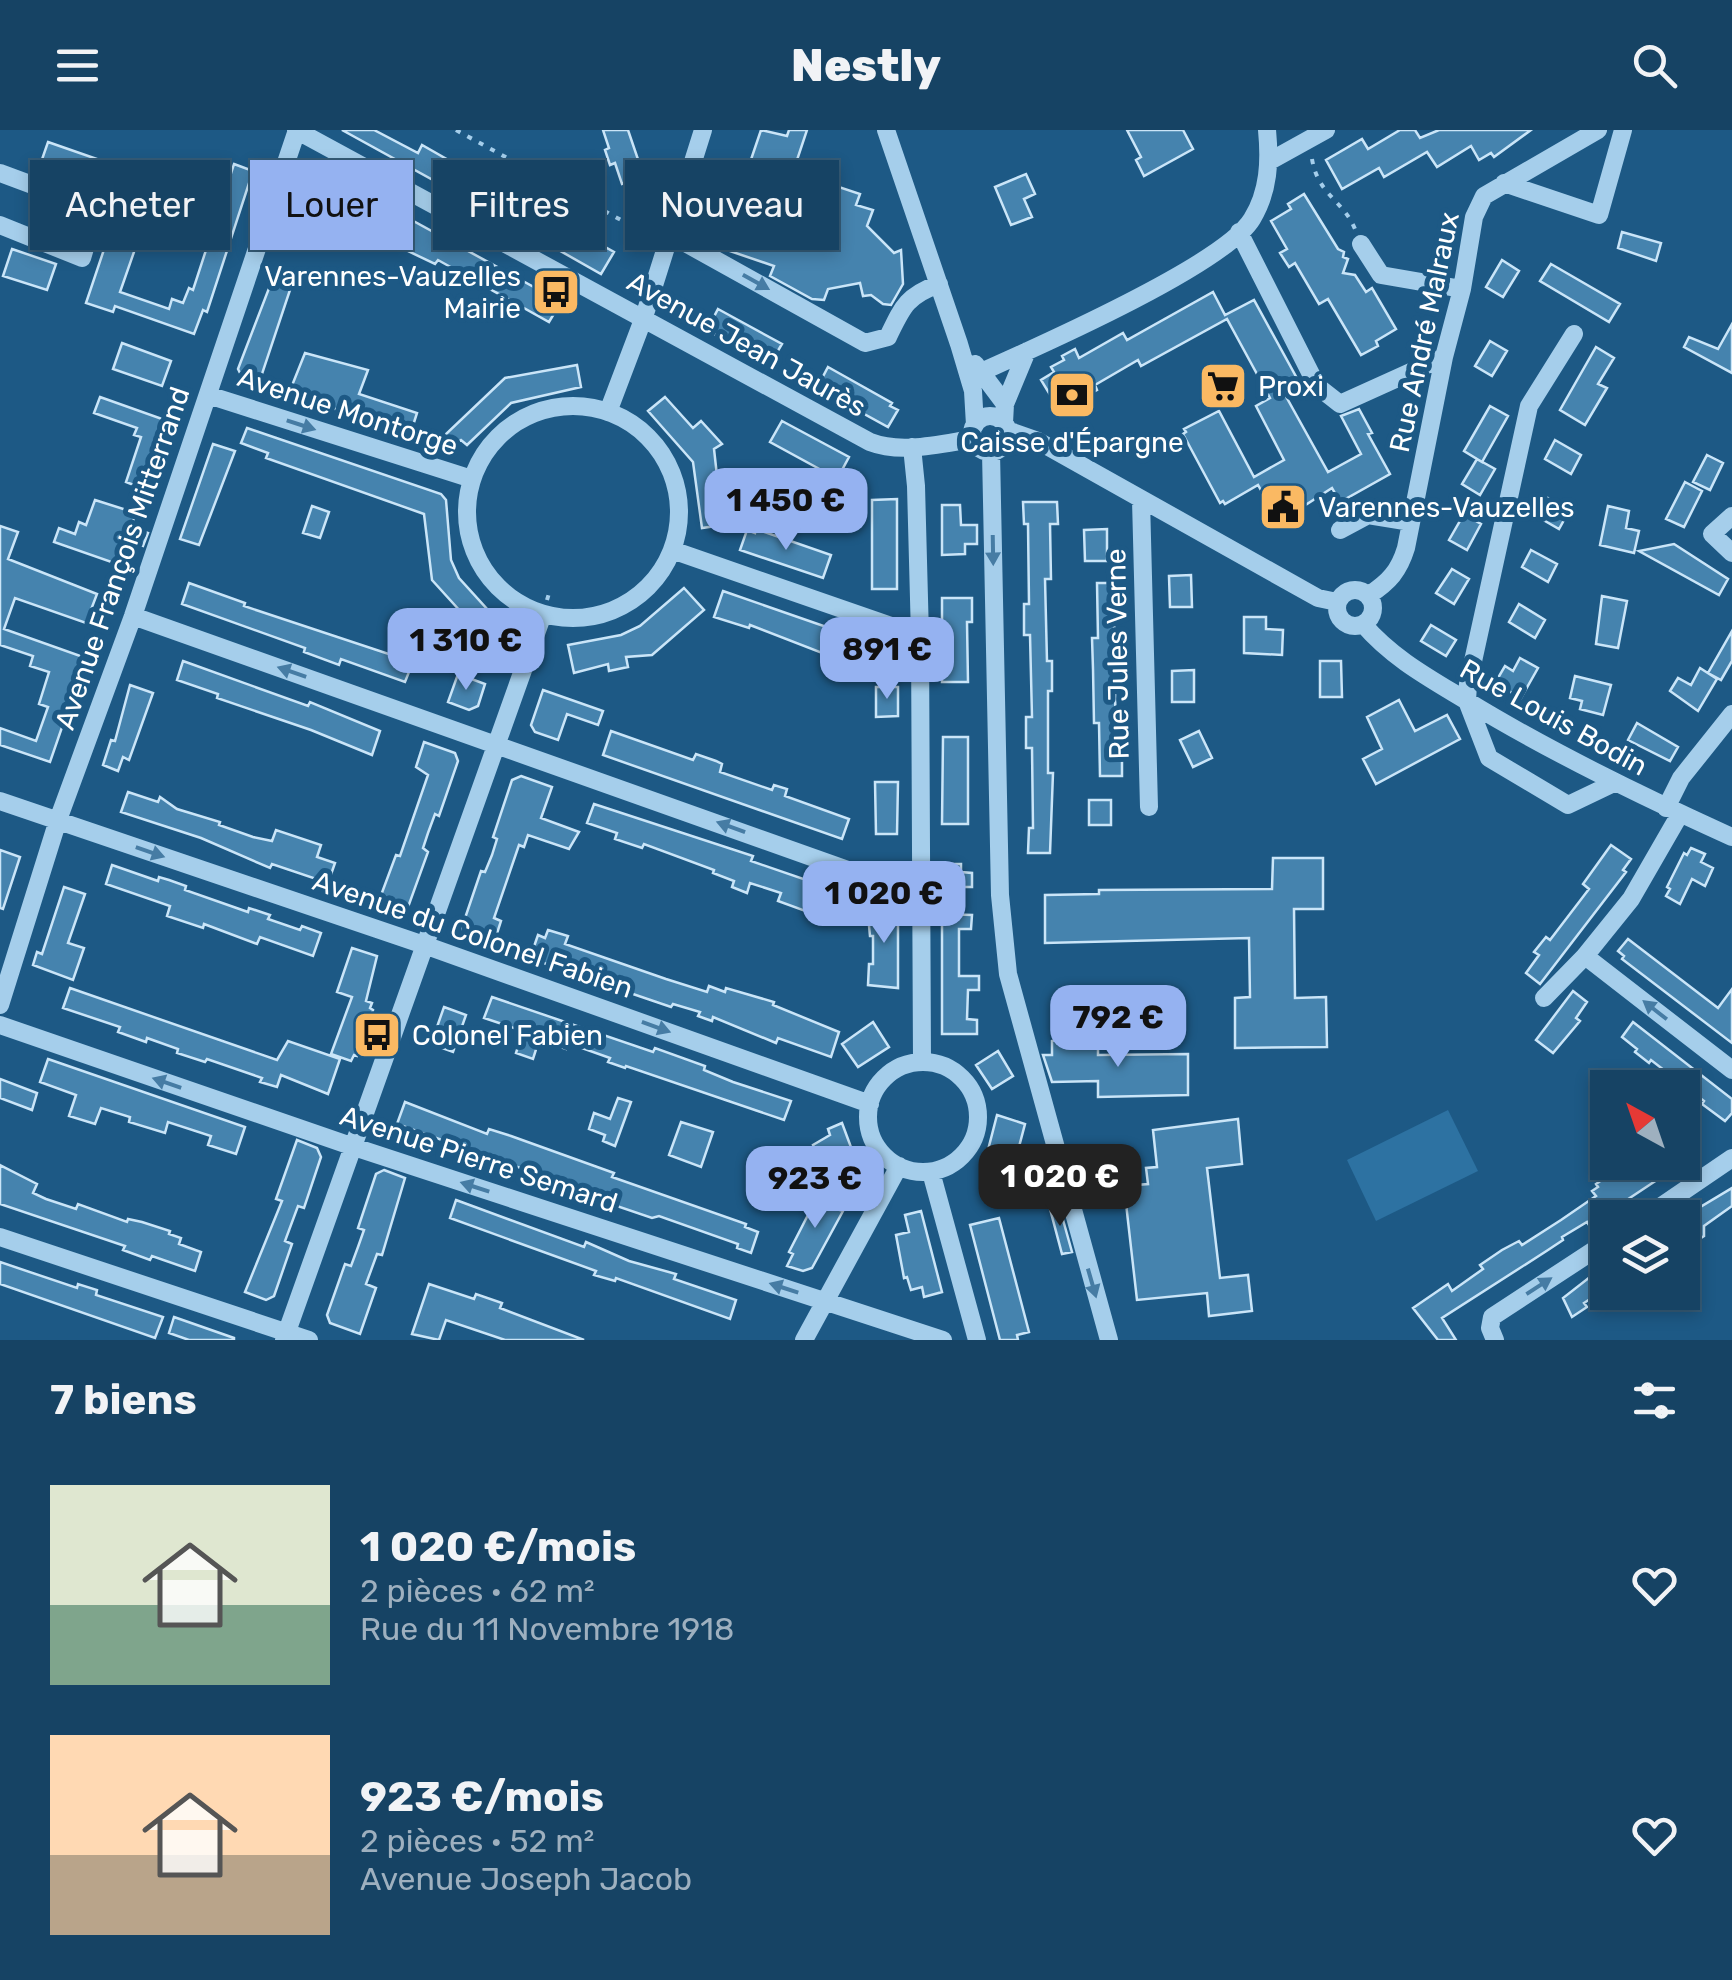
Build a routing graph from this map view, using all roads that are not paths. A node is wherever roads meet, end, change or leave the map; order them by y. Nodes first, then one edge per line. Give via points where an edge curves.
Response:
1 (297, 130) edge
2 (702, 130) edge
3 (886, 130) edge
4 (1267, 130) edge
5 (1598, 130) edge
6 (1623, 130) edge
7 (1317, 135) edge
8 (693, 160) edge
9 (1270, 161) junction
10 (0, 173) edge
11 (1504, 183) junction
12 (0, 226) edge
13 (1239, 232) junction
14 (1361, 244) road end
15 (666, 250) edge
16 (698, 250) edge
17 (939, 284) junction
18 (1462, 289) junction
19 (644, 318) junction
20 (1574, 334) dead end
21 (960, 344) junction
22 (1027, 351) junction
23 (1444, 357) junction
24 (980, 372) junction
25 (208, 395) junction
26 (608, 412) junction
27 (1005, 419) junction
28 (973, 432) junction
29 (912, 447) junction
30 (991, 452) junction
31 (472, 479) junction
32 (1141, 500) junction
33 (1732, 516) edge
34 (1411, 522) junction
35 (1340, 530) dead end
36 (672, 550) junction
37 (1732, 552) edge
38 (1369, 595) junction
39 (1338, 602) junction
40 (543, 614) junction
41 (133, 616) junction
42 (1363, 624) junction
43 (920, 636) junction
44 (1467, 702) junction
45 (1732, 714) edge
46 (496, 744) junction
47 (1614, 783) junction
48 (0, 801) edge
49 (1148, 807) dead end
50 (1673, 811) junction
51 (58, 820) junction
52 (1732, 837) edge
53 (922, 896) junction
54 (427, 946) junction
55 (1585, 956) junction
56 (1544, 998) dead end
57 (0, 1005) edge
58 (0, 1025) edge
59 (922, 1062) junction
60 (1732, 1070) edge
61 (870, 1104) junction
62 (354, 1147) junction
63 (1732, 1158) edge
64 (899, 1166) junction
65 (931, 1172) junction
66 (1670, 1200) edge
67 (0, 1237) edge
68 (1590, 1253) edge
69 (825, 1302) junction
70 (286, 1336) edge
71 (310, 1340) edge
72 (804, 1340) edge
73 (943, 1340) edge
74 (978, 1340) edge
75 (1108, 1340) edge
76 (1496, 1340) edge

1 - 19 street, Avenue Jean Jaurès
1 - 25 street, Avenue François Mitterrand
2 - 8 street
3 - 17 street
4 - 9 street
5 - 11 street, Rue André Malraux
6 - 11 street via 1599,215
7 - 9 street
9 - 13 street via 1251,220
10 - 12 street via 98,209 82,258
11 - 18 street, Rue André Malraux via 1484,196 1474,218
13 - 22 street via 1188,270
13 - 23 street via 1317,386 1340,404
14 - 18 street via 1381,275
15 - 19 street
16 -> 17 street via 865,343 888,338 906,301
17 - 21 street
18 - 23 street, Rue André Malraux
19 - 26 street
19 - 29 street, Avenue Jean Jaurès via 870,442
20 - 44 street via 1529,406
21 - 24 street
21 - 28 street via 973,391
22 - 24 street
22 - 27 street
23 - 34 street, Rue André Malraux
24 - 27 street
25 -> 31 street, Avenue Montorge
25 - 41 street, Avenue François Mitterrand
26 - 31 street via 574,406 541,411 511,426 487,450
26 - 36 street via 640,430 668,464 678,494
27 - 28 street via 989,416
27 - 30 street via 1002,448
27 - 32 street
28 - 29 street, Avenue Jean Jaurès
28 - 30 street via 979,449
29 - 43 street
30 -> 75 street via 1000,895 1008,974
31 - 40 street via 466,515 473,550 491,581 519,605
32 - 39 street via 1318,598
32 - 49 street, Rue Jules Verne
33 - 37 street via 1712,534
34 - 35 street via 1368,515
34 - 38 street, Rue André Malraux via 1400,568
36 - 40 street via 656,580 609,613 581,619
36 - 43 street
38 - 39 street via 1348,590
38 - 42 street via 1373,611
39 - 42 street via 1341,620
40 - 46 street
46 -> 41 street
41 - 51 street, Avenue François Mitterrand
42 - 44 street, Rue Louis Bodin via 1398,660
43 - 53 street
44 - 47 street, Rue Louis Bodin
44 - 47 street via 1489,758 1568,805
45 - 50 street via 1681,778
53 -> 46 street
46 - 54 street
47 - 50 street, Rue Louis Bodin
48 - 51 street, Avenue du Colonel Fabien
50 - 52 street, Rue Louis Bodin
50 - 55 street via 1632,899
51 -> 54 street, Avenue du Colonel Fabien
51 - 57 street, Avenue François Mitterrand
53 - 59 street
54 -> 61 street, Avenue du Colonel Fabien
54 - 62 street
55 - 56 street
60 -> 55 street
62 -> 58 street, Avenue Pierre Semard
59 - 61 street via 889,1074
59 - 65 street via 957,1073 977,1103 974,1139 964,1155
61 - 64 street via 873,1140
69 -> 62 street, Avenue Pierre Semard
62 - 70 street
63 - 66 street
64 - 65 street
64 - 69 street
65 - 74 street
67 - 70 street
76 -> 68 street via 1492,1316
69 - 72 street
69 - 73 street, Avenue Pierre Semard
70 - 71 street

